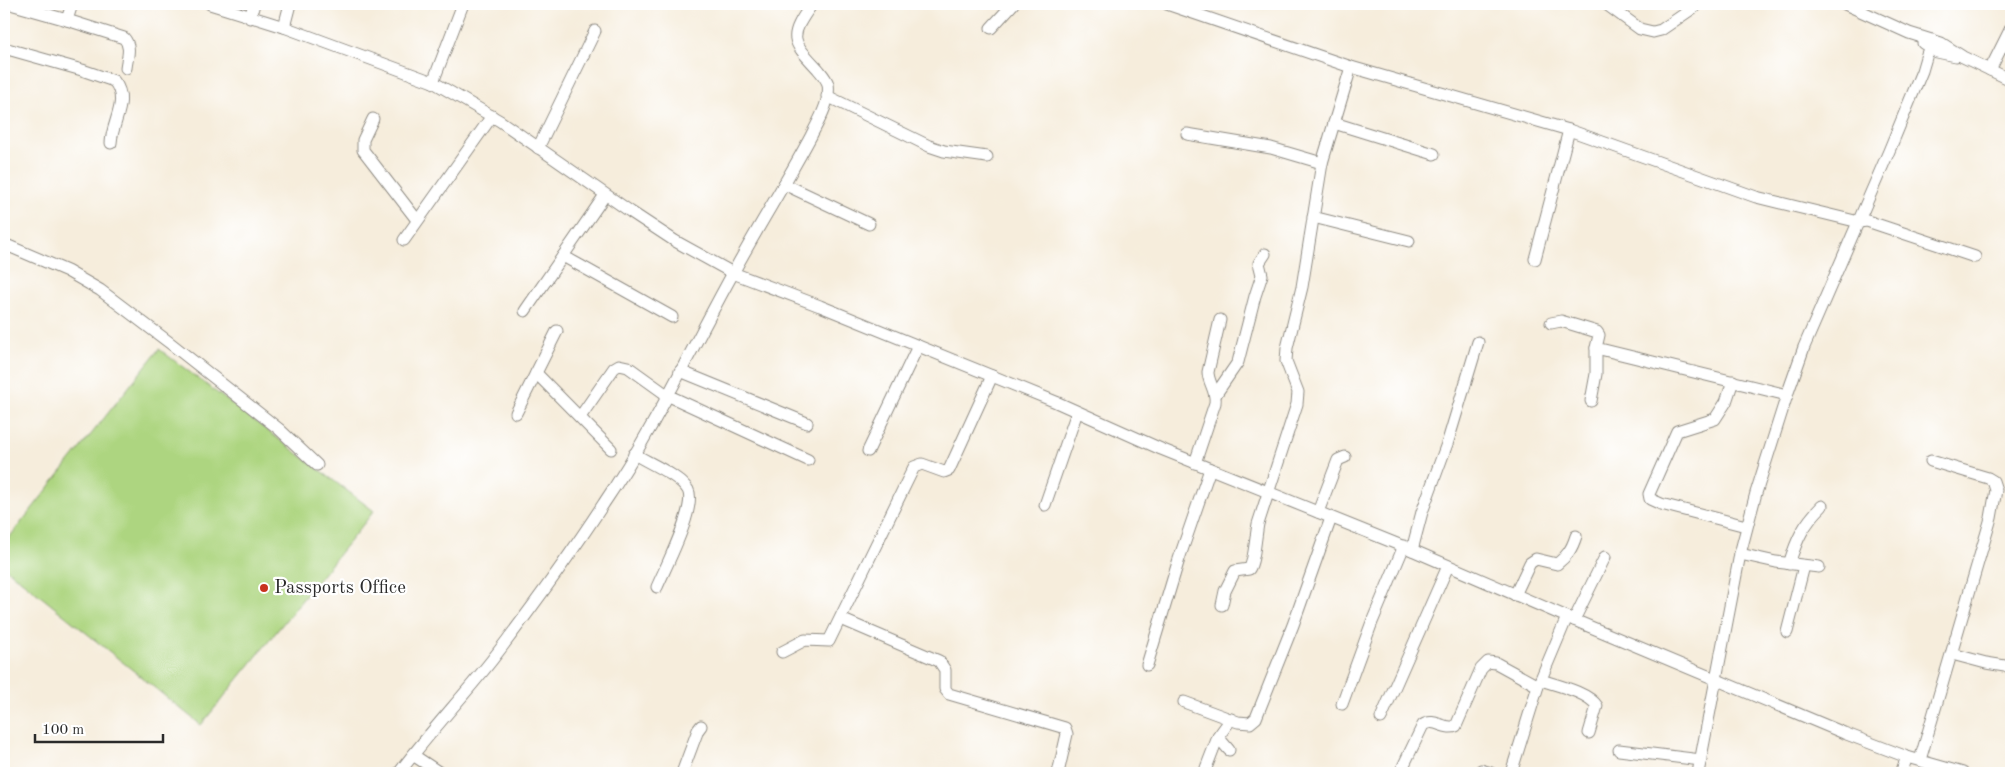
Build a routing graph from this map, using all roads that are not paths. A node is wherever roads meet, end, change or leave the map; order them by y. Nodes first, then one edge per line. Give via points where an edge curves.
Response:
1 (72, 4) edge
2 (211, 4) edge
3 (254, 4) edge
4 (290, 4) edge
5 (463, 4) edge
6 (812, 4) edge
7 (1014, 4) edge
8 (1167, 4) edge
9 (1606, 4) edge
10 (1699, 4) edge
11 (1845, 4) edge
12 (14, 5) dead end
13 (1864, 8) edge
14 (250, 18) junction
15 (67, 20) junction
16 (284, 27) junction
17 (991, 28) dead end
18 (2011, 28) edge
19 (595, 31) dead end
20 (1935, 46) junction
21 (4, 48) edge
22 (1351, 67) junction
23 (126, 68) dead end
24 (1990, 70) junction
25 (2011, 80) edge
26 (433, 82) junction
27 (828, 96) junction
28 (492, 116) junction
29 (373, 119) dead end
30 (1334, 123) junction
31 (1569, 130) junction
32 (1187, 134) dead end
33 (111, 143) dead end
34 (538, 148) junction
35 (1434, 154) dead end
36 (987, 157) dead end
37 (1322, 164) junction
38 (784, 184) junction
39 (606, 195) junction
40 (1313, 217) junction
41 (417, 220) junction
42 (1859, 222) junction
43 (869, 224) dead end
44 (404, 240) dead end
45 (1409, 242) dead end
46 (4, 244) edge
47 (1265, 254) dead end
48 (563, 256) junction
49 (1975, 257) dead end
50 (1535, 259) dead end
51 (733, 273) junction
52 (525, 311) dead end
53 (672, 317) dead end
54 (1220, 320) dead end
55 (1551, 323) dead end
56 (557, 331) dead end
57 (1478, 342) dead end
58 (918, 346) junction
59 (1596, 348) junction
60 (680, 371) junction
61 (536, 373) junction
62 (992, 376) junction
63 (1733, 381) junction
64 (1216, 394) junction
65 (667, 395) junction
66 (1787, 395) junction
67 (1592, 401) dead end
68 (1077, 412) junction
69 (516, 414) dead end
70 (580, 417) junction
71 (807, 423) dead end
72 (611, 449) dead end
73 (868, 451) dead end
74 (634, 454) junction
75 (1345, 457) dead end
76 (808, 460) dead end
77 (1930, 461) dead end
78 (1195, 463) junction
79 (318, 465) dead end
80 (1210, 470) junction
81 (1268, 493) junction
82 (1045, 505) dead end
83 (1822, 506) dead end
84 (1318, 512) junction
85 (1331, 518) junction
86 (1746, 526) junction
87 (1576, 536) dead end
88 (1408, 548) junction
89 (1740, 554) junction
90 (1605, 557) dead end
91 (1789, 564) junction
92 (1448, 566) junction
93 (1804, 566) junction
94 (1819, 567) dead end
95 (657, 587) dead end
96 (1515, 595) junction
97 (1222, 605) dead end
98 (840, 619) junction
99 (1570, 619) junction
100 (1787, 632) dead end
101 (782, 652) dead end
102 (1952, 654) junction
103 (1147, 665) dead end
104 (2011, 668) edge
105 (1715, 678) junction
106 (1539, 683) junction
107 (1184, 702) dead end
108 (1342, 704) dead end
109 (1381, 718) dead end
110 (1231, 719) junction
111 (701, 726) dead end
112 (1589, 732) dead end
113 (1218, 737) junction
114 (1229, 750) dead end
115 (1619, 750) dead end
116 (412, 754) junction
117 (1907, 757) junction
118 (1701, 760) junction
119 (1920, 760) junction
120 (1206, 768) dead end
121 (399, 773) edge
122 (440, 773) edge
123 (682, 773) edge
124 (1058, 773) edge
125 (1400, 773) edge
126 (1478, 773) edge
127 (1491, 773) edge
128 (1511, 773) edge
129 (1698, 773) edge
130 (1901, 773) edge
131 (1963, 773) edge

1 - 15 street
2 - 14 street
3 - 14 street
4 - 16 street
5 - 26 street
6 - 27 street via 797,28 795,40 824,76
7 - 17 street
8 - 22 street
9 - 10 street via 1640,28 1653,32
11 - 13 street
12 - 15 street
13 - 20 street
14 - 16 street
15 - 23 street via 124,38 129,48
16 - 26 street
18 - 24 street
19 - 34 street
20 - 24 street
20 - 42 street
21 - 33 street via 114,81 121,96
22 - 30 street
22 - 31 street
24 - 25 street
26 - 28 street
27 - 36 street via 929,146
27 - 38 street via 818,122
28 - 34 street
28 - 41 street
29 - 41 street via 362,150
30 - 35 street
30 - 37 street
31 - 42 street via 1756,197
31 - 50 street
32 - 37 street via 1271,148
34 - 39 street
37 - 40 street
38 - 43 street
38 - 51 street
39 - 48 street
39 - 51 street via 675,241
40 - 45 street
40 - 81 street via 1302,287 1286,354 1298,400
41 - 44 street
42 - 49 street via 1866,221
42 - 66 street via 1804,347
46 - 79 street via 67,271 100,290 280,429
47 - 64 street via 1259,263 1262,276 1238,362
48 - 52 street
48 - 53 street
51 - 58 street
51 - 60 street
54 - 64 street via 1208,372
55 - 59 street via 1561,321 1597,332
56 - 61 street
57 - 88 street via 1448,441
58 - 62 street
58 - 73 street
59 - 63 street
59 - 67 street
60 - 65 street
60 - 71 street
61 - 69 street
61 - 70 street
62 - 68 street
62 - 98 street via 949,470 944,472 922,464 914,467
63 - 66 street
63 - 86 street via 1726,402 1715,419 1677,431 1649,494 1650,499 1661,504
64 - 78 street via 1215,406
65 - 70 street via 632,369 619,365
65 - 74 street
65 - 76 street
66 - 86 street
68 - 78 street
68 - 82 street
70 - 72 street
74 - 95 street via 680,480 690,497 686,518
74 - 116 street via 605,502 531,607 491,661
75 - 84 street via 1338,460
77 - 102 street via 1988,478 1996,490
78 - 80 street
80 - 81 street
80 - 103 street
81 - 84 street
81 - 97 street via 1257,530 1252,566 1235,571
83 - 91 street via 1806,523
84 - 85 street
85 - 88 street
85 - 110 street via 1258,713 1250,723
86 - 89 street
87 - 96 street via 1573,547 1557,564 1536,559 1530,563
88 - 92 street
88 - 108 street via 1372,622
89 - 91 street
89 - 105 street
90 - 99 street
91 - 93 street
92 - 96 street
92 - 109 street
93 - 94 street
93 - 100 street
96 - 99 street
98 - 101 street via 827,642 805,640
98 - 124 street via 940,661 945,670 945,690 949,694 1064,728 1067,734
99 - 105 street
99 - 106 street
102 - 104 street
102 - 119 street
105 - 117 street
105 - 118 street
106 - 112 street via 1586,696 1594,702 1597,706
106 - 125 street via 1488,662 1481,669 1456,726 1426,723
106 - 128 street
107 - 110 street
110 - 113 street
111 - 123 street
113 - 114 street
113 - 120 street
115 - 118 street
116 - 121 street
116 - 122 street
117 - 119 street
117 - 130 street
118 - 129 street
119 - 131 street
126 - 127 street via 1481,770

